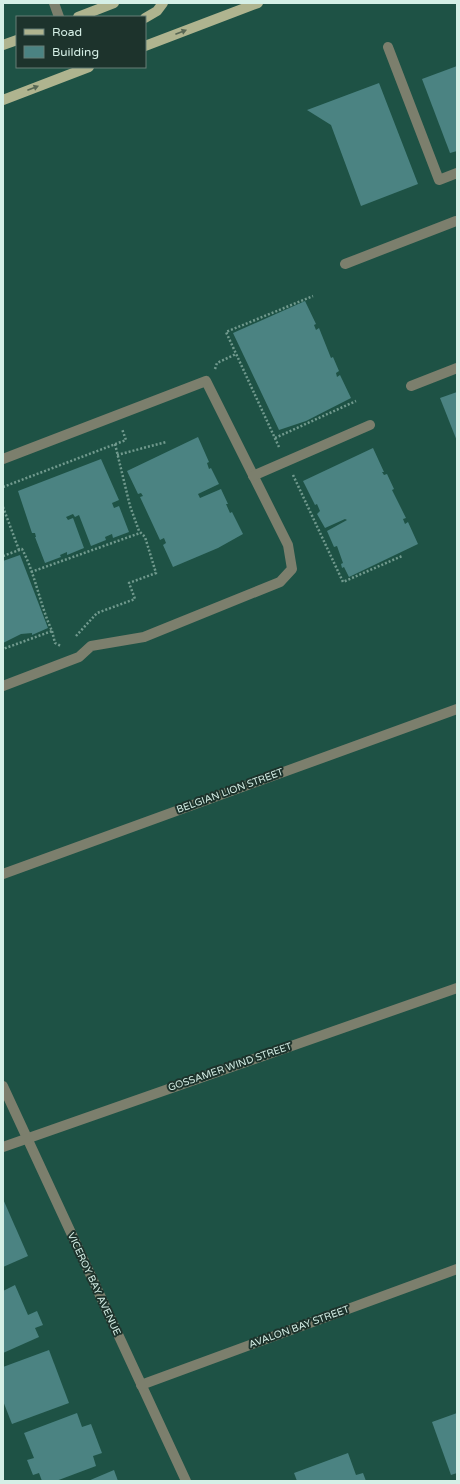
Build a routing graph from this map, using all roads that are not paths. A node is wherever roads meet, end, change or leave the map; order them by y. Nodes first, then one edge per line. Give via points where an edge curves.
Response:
1 (54, 3) edge
2 (114, 3) edge
3 (163, 3) edge
4 (258, 3) edge
5 (235, 7) edge
6 (59, 16) edge
7 (81, 16) edge
8 (146, 17) edge
9 (16, 40) edge
10 (3, 45) edge
11 (146, 46) edge
12 (388, 46) dead end
13 (71, 68) edge
14 (86, 68) edge
15 (64, 77) junction
16 (3, 100) edge
17 (457, 173) edge
18 (456, 221) dead end
19 (345, 264) dead end
20 (457, 368) edge
21 (411, 386) dead end
22 (370, 425) dead end
23 (3, 459) edge
24 (253, 476) junction
25 (3, 686) edge
26 (457, 709) edge
27 (3, 874) edge
28 (457, 988) edge
29 (3, 1086) edge
30 (26, 1139) junction
31 (3, 1147) edge
32 (457, 1268) edge
33 (141, 1385) junction
34 (186, 1481) edge

1 - 6 street
2 - 7 main road
3 - 8 main road via 157,11
4 - 5 main road
11 -> 5 main road
9 - 10 main road
12 - 17 street via 440,180
13 - 15 main road
14 - 15 main road
16 -> 15 main road
18 - 19 street
20 - 21 street
22 - 24 street
23 - 24 street via 206,381
24 - 25 street via 288,545 292,568 280,582 144,637 91,646 79,657
26 - 27 street, BELGIAN LION STREET
28 - 30 street, GOSSAMER WIND STREET
29 - 30 street, VICEROY BAY AVENUE
30 - 31 street, GOSSAMER WIND STREET
30 - 33 street, VICEROY BAY AVENUE
32 - 33 street, AVALON BAY STREET
33 - 34 street, VICEROY BAY AVENUE

